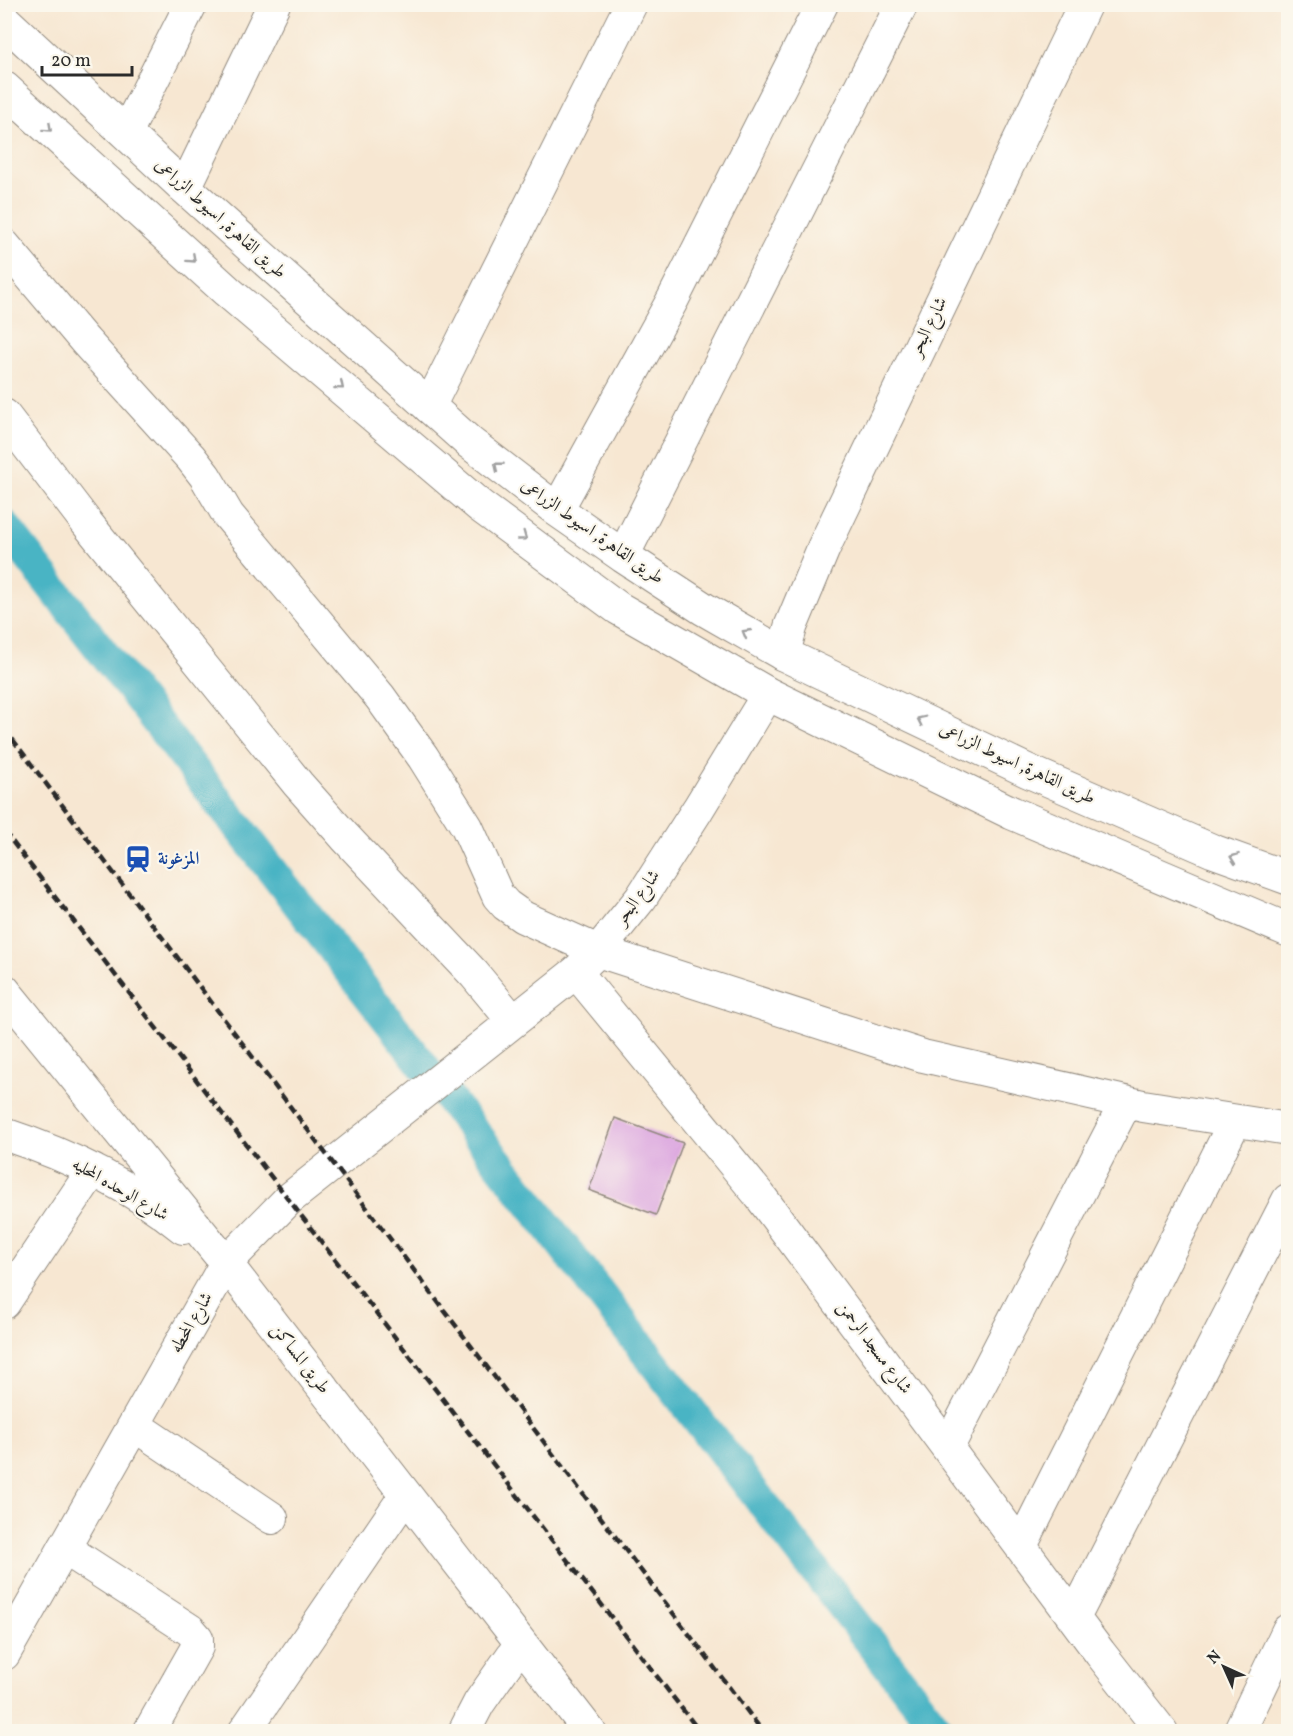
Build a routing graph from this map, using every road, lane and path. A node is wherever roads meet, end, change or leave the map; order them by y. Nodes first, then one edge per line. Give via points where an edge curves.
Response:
1 (191, 4) edge
2 (274, 4) edge
3 (631, 4) edge
4 (822, 4) edge
5 (902, 4) edge
6 (1085, 4) edge
7 (4, 20) edge
8 (4, 88) edge
9 (126, 133) junction
10 (185, 188) junction
11 (4, 245) edge
12 (429, 407) junction
13 (4, 415) edge
14 (557, 510) junction
15 (623, 556) junction
16 (783, 654) junction
17 (768, 694) junction
18 (1288, 878) edge
19 (1288, 930) edge
20 (598, 951) junction
21 (576, 972) junction
22 (4, 990) edge
23 (513, 1021) junction
24 (462, 1061) joint
25 (1126, 1102) junction
26 (1235, 1120) junction
27 (1288, 1129) edge
28 (4, 1134) edge
29 (93, 1170) junction
30 (1288, 1200) edge
31 (226, 1263) junction
32 (4, 1303) edge
33 (134, 1425) junction
34 (948, 1447) junction
35 (405, 1496) junction
36 (272, 1518) dead end
37 (1021, 1546) junction
38 (64, 1548) junction
39 (1074, 1618) junction
40 (1288, 1630) edge
41 (521, 1643) junction
42 (4, 1654) edge
43 (148, 1731) edge
44 (244, 1731) edge
45 (464, 1731) edge
46 (590, 1731) edge
47 (1162, 1731) edge
48 (1239, 1731) edge

1 - 9 street
2 - 10 street
3 - 12 street
4 - 14 street via 673,299
5 - 15 street
6 - 16 main road, شارع البحر via 833,527
7 - 9 main road, طريق القاهرة, اسيوط الزراعى
8 -> 17 main road via 228,291 480,506 618,608
9 - 10 main road, طريق القاهرة, اسيوط الزراعى
10 - 12 main road, طريق القاهرة, اسيوط الزراعى
11 - 20 street via 191,458 228,515 380,697 468,827 498,896 523,917
14 -> 12 main road, طريق القاهرة, اسيوط الزراعى
13 - 23 street via 298,784
14 - 15 main road, طريق القاهرة, اسيوط الزراعى
16 -> 15 main road, طريق القاهرة, اسيوط الزراعى
18 -> 16 main road, طريق القاهرة, اسيوط الزراعى via 1028,771
17 - 19 main road via 1012,813
17 - 20 street, شارع البحر via 641,898
20 - 21 street, شارع البحر
20 - 25 street via 923,1056
21 - 23 street, شارع البحر
21 - 34 street, شارع مسجد الرحمن via 759,1196
22 - 31 street, طريق المساكن
23 - 24 street, شارع البحر
24 - 31 street, شارع المحطه via 289,1199
25 - 26 street
25 - 34 street
26 - 27 street
26 - 37 street
28 - 29 street, شارع الوحده المحليه
29 - 31 street, شارع الوحده المحليه via 163,1211
29 - 32 street
30 - 39 street
31 - 33 street, شارع المحطه
31 - 35 street, طريق المساكن
33 - 36 street
33 - 38 street, شارع المحطه
34 - 37 street, شارع مسجد الرحمن
35 - 41 street, طريق المساكن
35 - 44 street
37 - 39 street, شارع مسجد الرحمن
38 - 42 street, شارع المحطه
38 - 43 street via 190,1630 196,1638 197,1647
39 - 47 street, شارع مسجد الرحمن
40 - 48 street
41 - 45 street
41 - 46 street, طريق المساكن

